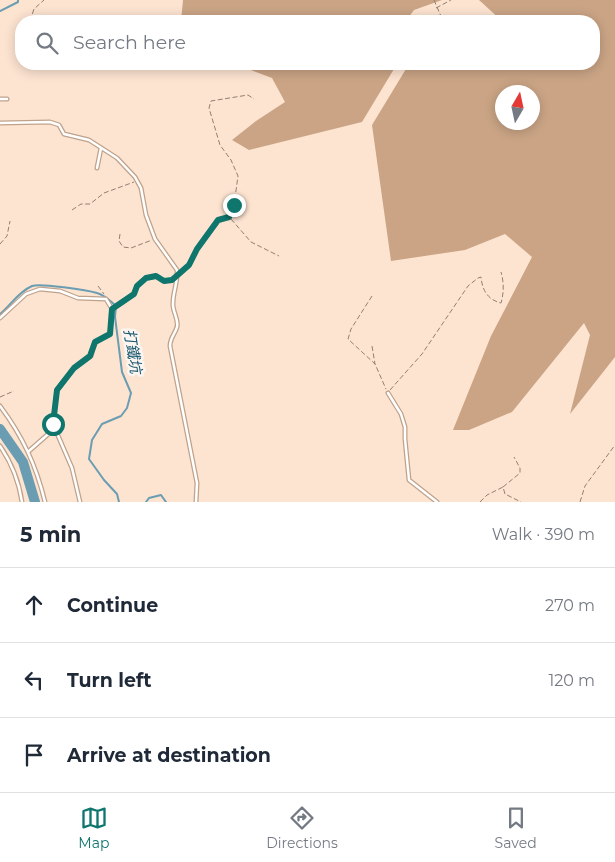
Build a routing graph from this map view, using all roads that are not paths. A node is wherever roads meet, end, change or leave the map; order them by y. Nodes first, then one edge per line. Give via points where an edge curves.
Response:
1 (0, 99) edge
2 (6, 99) dead end
3 (0, 123) edge
4 (101, 148) junction
5 (97, 168) dead end
6 (229, 217) road end
7 (178, 276) junction
8 (112, 309) junction
9 (0, 318) edge
10 (388, 393) road end
11 (0, 406) edge
12 (55, 429) junction
13 (0, 446) edge
14 (28, 451) junction
15 (22, 502) edge
16 (45, 502) edge
17 (80, 502) edge
18 (196, 502) edge
19 (437, 502) edge

1 - 2 lane
3 - 4 lane via 50,122 59,125 64,134 89,140
4 - 5 lane
4 - 7 lane via 117,158 137,181 155,239
6 - 7 lane via 218,220 189,265
7 - 8 lane via 164,281 156,276 146,278 134,294
7 - 18 lane via 172,305 177,327 170,346 197,483
8 - 9 lane via 106,299 78,298 60,290 40,289 26,294
8 - 12 lane via 110,334 95,342 90,356 74,368 57,390
10 - 19 lane via 405,427 409,480
11 - 14 lane
12 - 14 lane
12 - 17 lane via 72,468
13 - 15 lane via 19,485
14 - 16 lane

